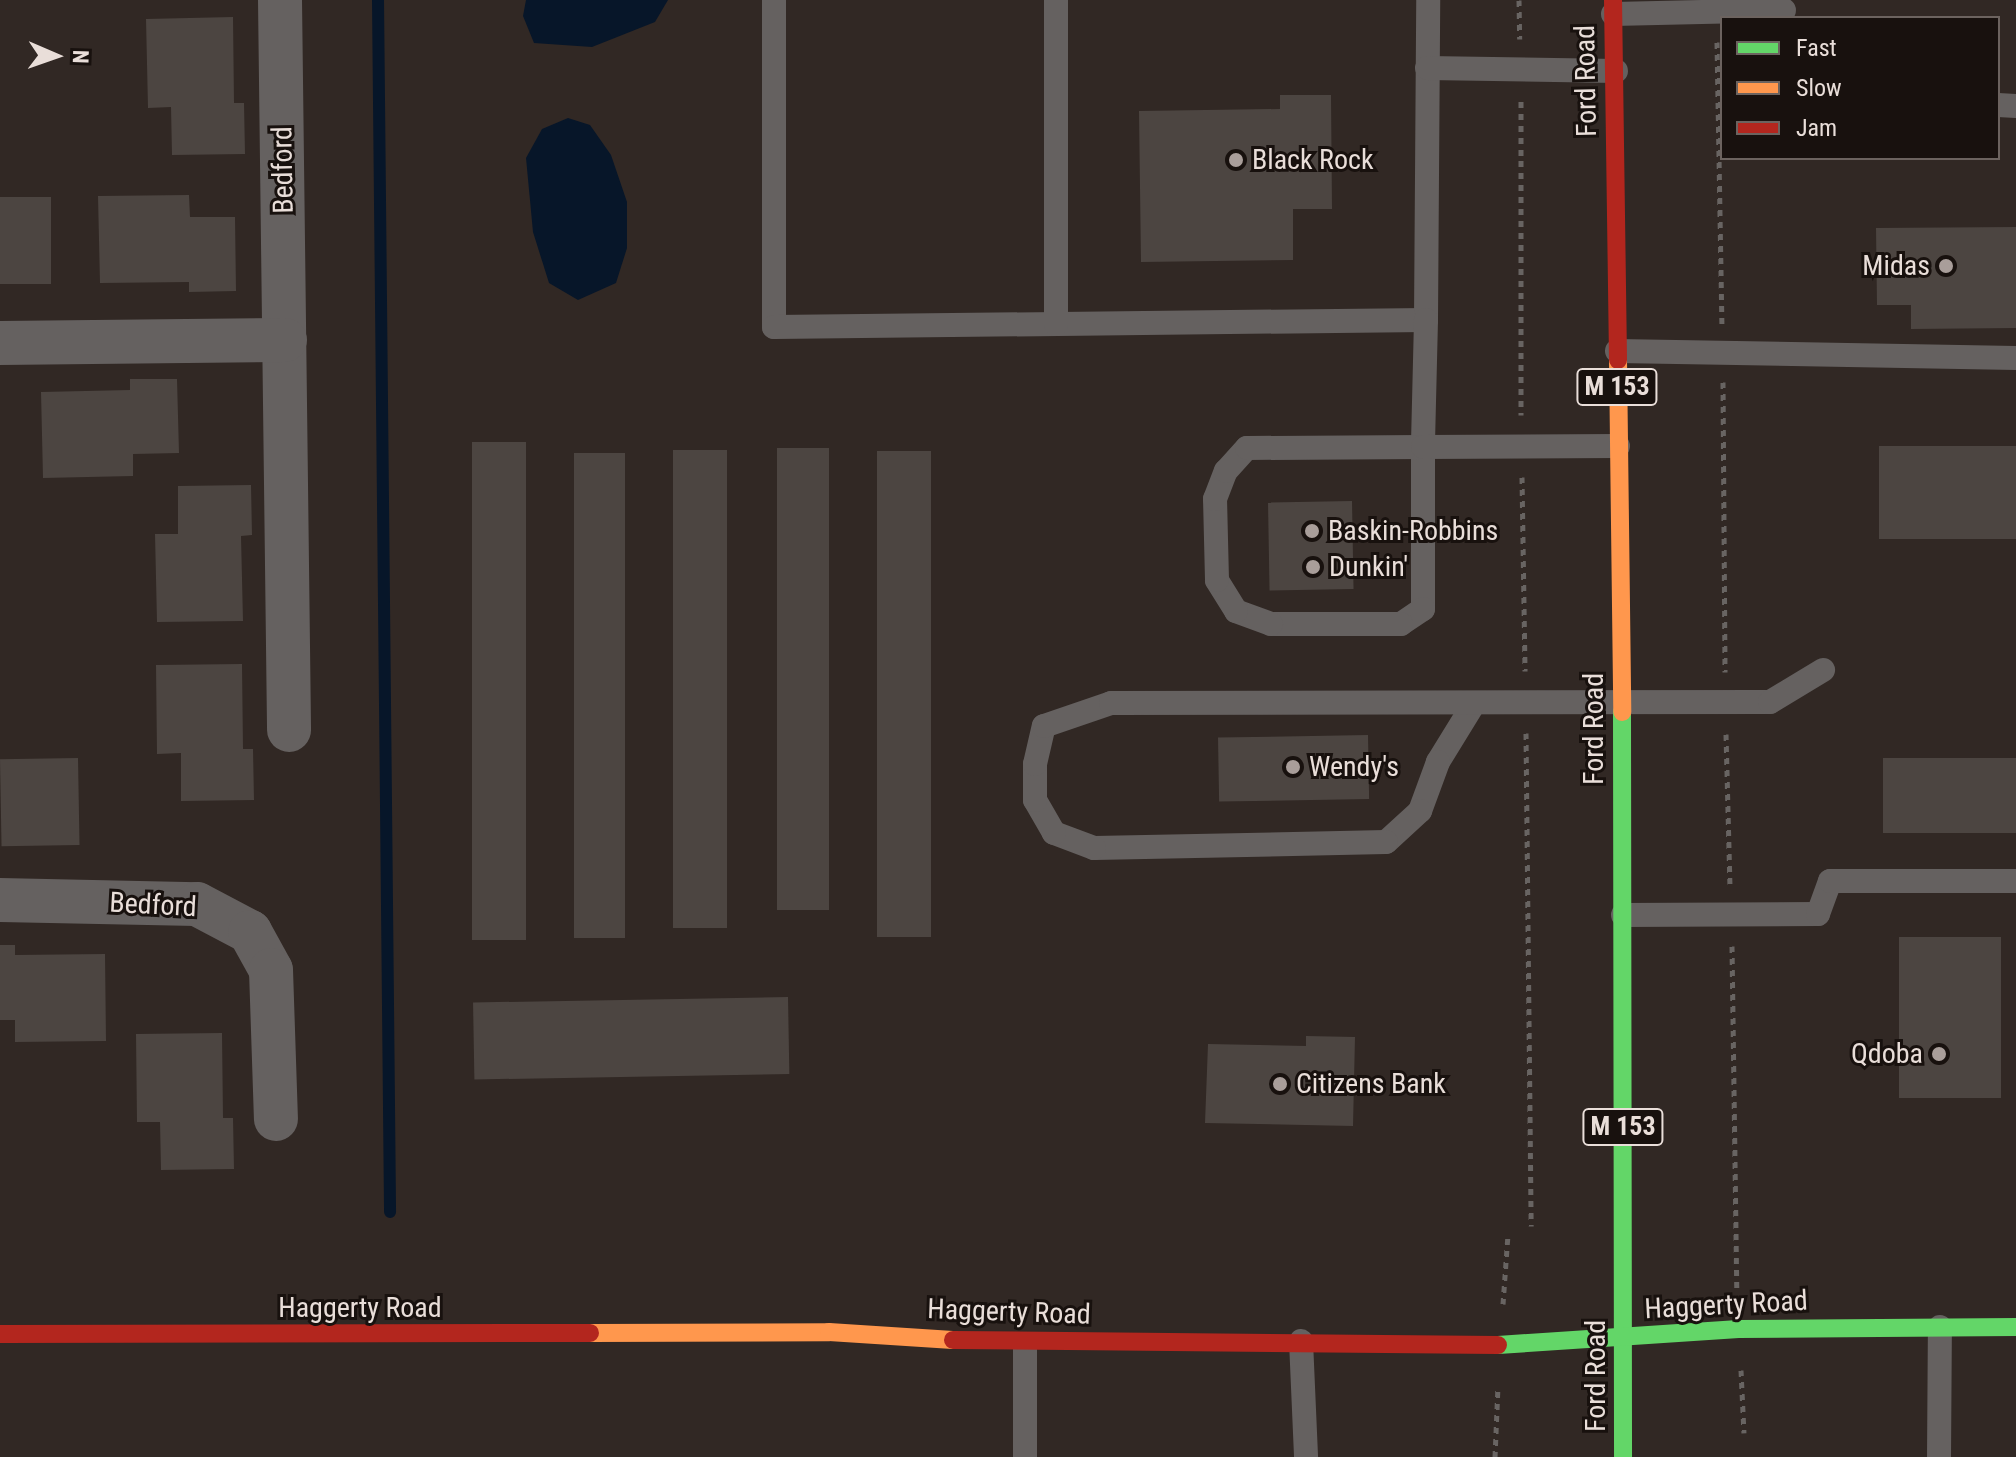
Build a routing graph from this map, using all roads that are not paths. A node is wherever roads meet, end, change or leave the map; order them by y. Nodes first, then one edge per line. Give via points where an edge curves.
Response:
1 (280, 0) edge
2 (774, 0) edge
3 (1056, 0) edge
4 (1428, 0) edge
5 (1613, 7) edge
6 (1784, 9) edge
7 (1427, 68) junction
8 (1616, 71) junction
9 (1426, 320) junction
10 (1056, 324) junction
11 (285, 340) junction
12 (0, 343) edge
13 (1617, 351) junction
14 (2016, 358) edge
15 (1618, 446) junction
16 (1423, 447) junction
17 (1823, 670) dead end
18 (1622, 704) junction
19 (1473, 705) junction
20 (289, 730) dead end
21 (2016, 881) edge
22 (0, 900) edge
23 (1623, 915) junction
24 (276, 1119) dead end
25 (1940, 1327) junction
26 (2016, 1327) edge
27 (0, 1334) edge
28 (1624, 1339) junction
29 (1301, 1341) junction
30 (1025, 1344) junction
31 (1025, 1457) edge
32 (1306, 1457) edge
33 (1623, 1457) edge
34 (1939, 1457) edge

1 - 11 street, Bedford
2 - 10 lane via 774,327
3 - 10 lane
4 - 7 lane
5 - 6 lane
5 - 8 main road, Ford Road / M 153
7 - 8 lane
7 - 9 lane
8 - 13 main road, Ford Road / M 153
9 - 10 lane
9 - 16 lane
11 - 12 street
11 - 20 street, Bedford
13 - 14 lane
13 - 15 main road, Ford Road / M 153
15 - 16 lane
15 - 18 main road, Ford Road / M 153
16 - 16 lane via 1247,448 1226,471 1215,499 1217,580 1236,611 1271,624 1401,624 1423,609
17 - 18 lane via 1770,702
18 - 19 lane
18 - 23 main road, Ford Road / M 153
19 - 19 lane via 1111,703 1044,726 1035,764 1035,800 1054,833 1094,848 1386,842 1420,811 1438,762
21 - 23 lane via 1830,881 1818,914
22 - 24 street, Bedford via 197,904 250,932 271,970
23 - 28 main road, Ford Road / M 153
25 - 26 main road, Haggerty Road
25 - 28 main road, Haggerty Road via 1738,1329
25 - 34 lane
27 - 30 main road, Haggerty Road via 829,1332
28 - 29 main road, Haggerty Road via 1500,1345
28 - 33 main road, Ford Road / M 153
29 - 30 main road, Haggerty Road
29 - 32 lane
30 - 31 lane

